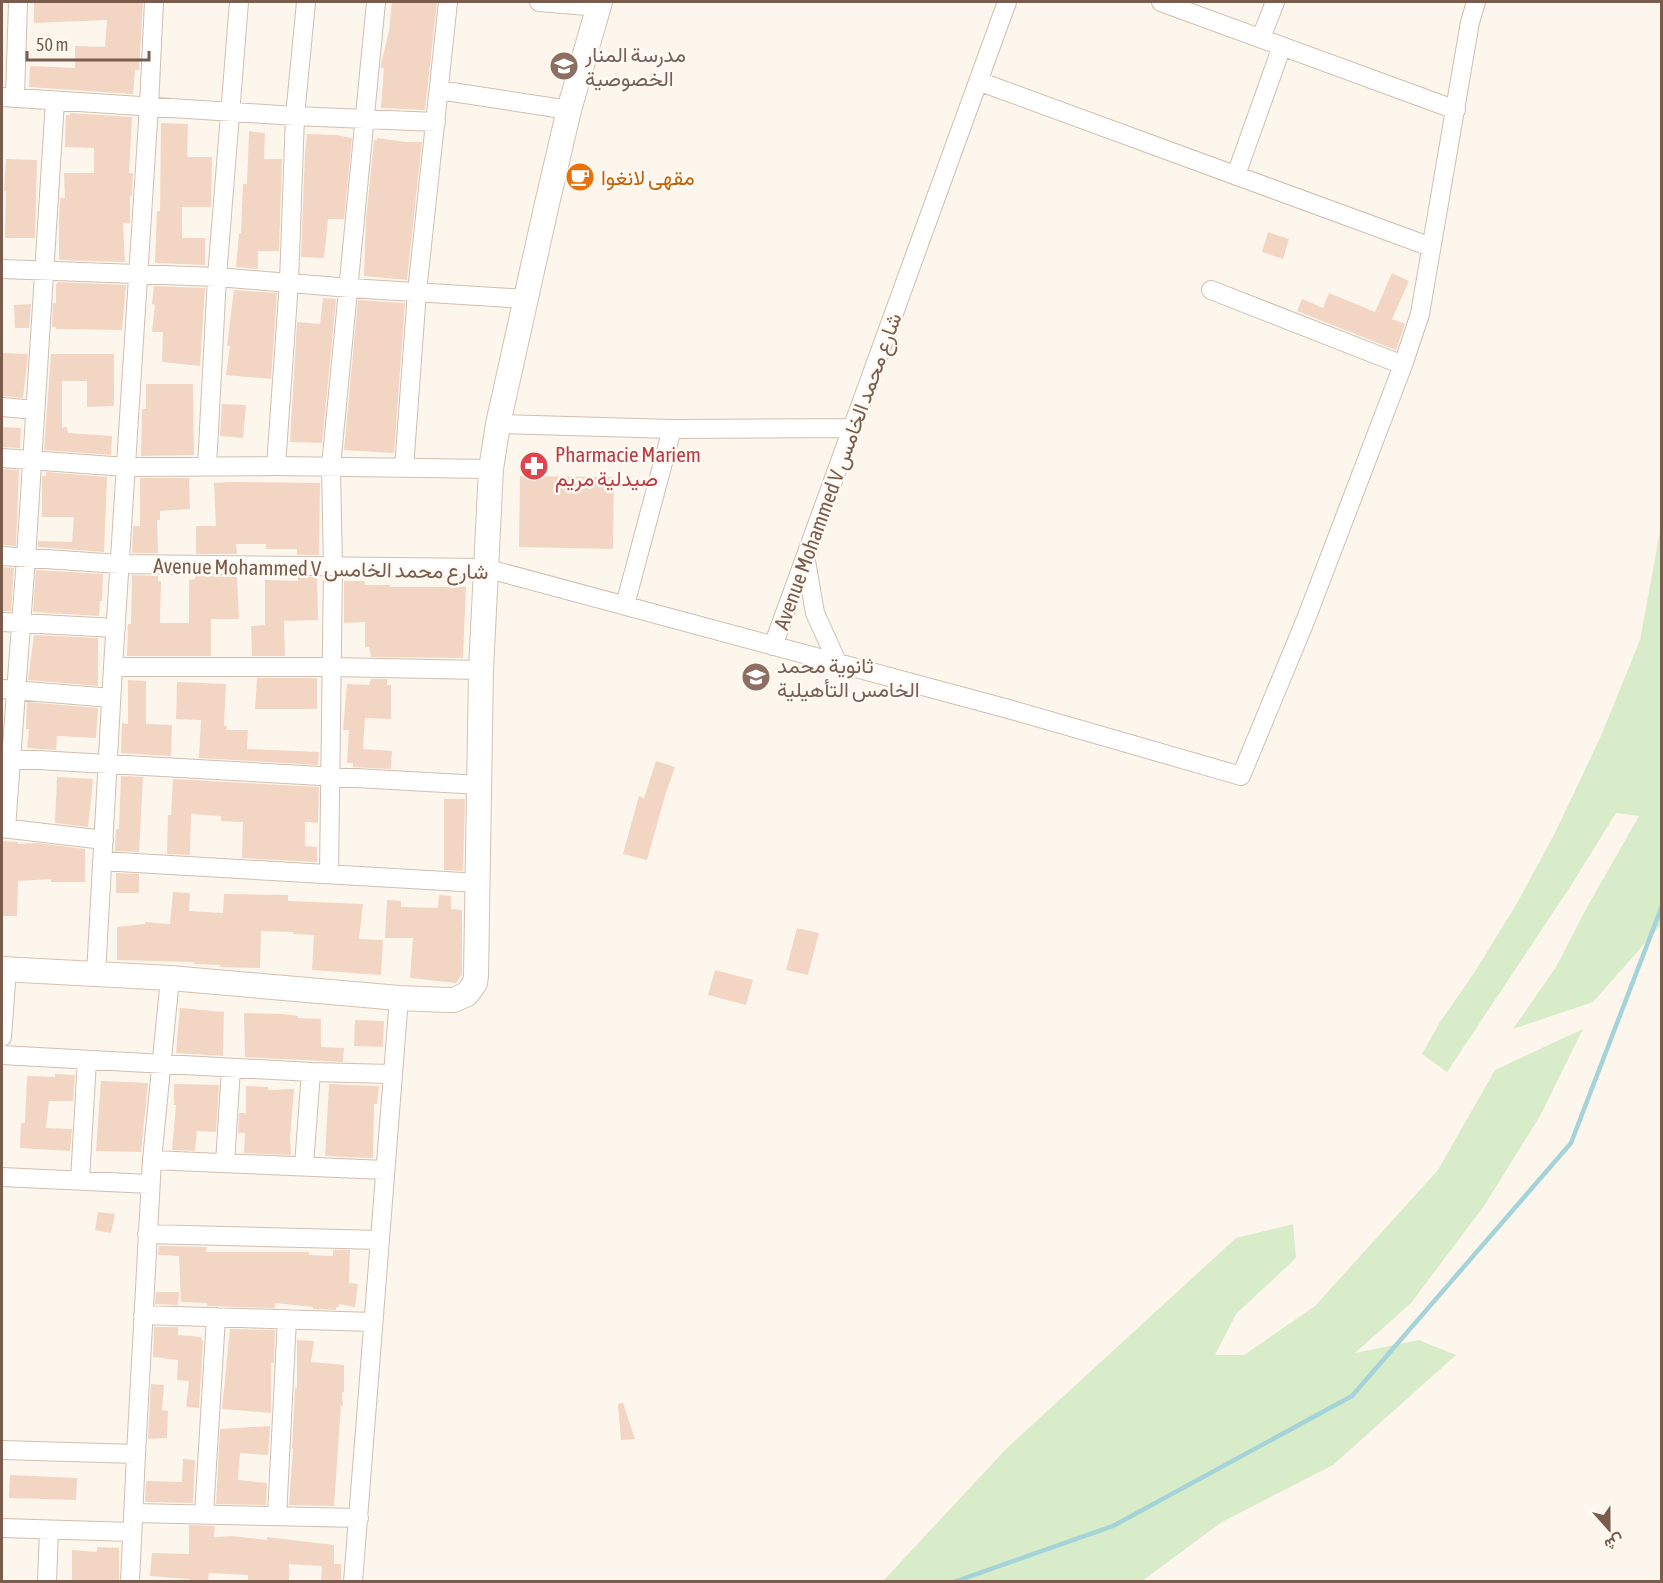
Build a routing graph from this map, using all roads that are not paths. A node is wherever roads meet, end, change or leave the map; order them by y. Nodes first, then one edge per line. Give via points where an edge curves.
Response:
1 (18, 2) edge
2 (154, 2) edge
3 (238, 2) edge
4 (306, 2) edge
5 (376, 2) edge
6 (447, 2) edge
7 (539, 2) edge
8 (1007, 2) edge
9 (1161, 2) edge
10 (1275, 2) edge
11 (1476, 2) edge
12 (600, 4) edge
13 (1261, 38) junction
14 (1282, 46) junction
15 (978, 81) junction
16 (439, 90) junction
17 (8, 97) edge
18 (55, 100) junction
19 (149, 106) junction
20 (569, 110) junction
21 (1456, 110) junction
22 (230, 111) junction
23 (295, 116) junction
24 (365, 119) junction
25 (436, 122) junction
26 (1236, 175) junction
27 (1431, 247) junction
28 (2, 269) edge
29 (45, 272) junction
30 (137, 274) junction
31 (218, 277) junction
32 (288, 282) junction
33 (350, 288) junction
34 (1211, 290) dead end
35 (417, 292) junction
36 (526, 300) junction
37 (1403, 365) junction
38 (2, 407) edge
39 (35, 410) junction
40 (498, 424) junction
41 (853, 428) junction
42 (672, 429) junction
43 (2, 458) edge
44 (32, 460) junction
45 (276, 466) junction
46 (332, 466) junction
47 (126, 467) junction
48 (207, 467) junction
49 (404, 468) junction
50 (491, 469) junction
51 (2, 556) edge
52 (26, 558) junction
53 (806, 558) junction
54 (119, 564) junction
55 (333, 568) junction
56 (485, 568) junction
57 (625, 605) junction
58 (2, 622) edge
59 (21, 623) junction
60 (116, 628) junction
61 (772, 646) junction
62 (838, 664) junction
63 (112, 667) junction
64 (332, 667) junction
65 (481, 670) junction
66 (8, 690) edge
67 (111, 698) junction
68 (7, 759) edge
69 (108, 765) junction
70 (330, 778) junction
71 (480, 785) junction
72 (4, 828) edge
73 (104, 840) junction
74 (102, 861) junction
75 (329, 874) junction
76 (479, 883) junction
77 (4, 969) edge
78 (96, 974) junction
79 (170, 978) junction
80 (399, 998) junction
81 (2, 1037) edge
82 (2, 1055) edge
83 (87, 1060) junction
84 (161, 1064) junction
85 (231, 1068) junction
86 (311, 1072) junction
87 (392, 1074) junction
88 (152, 1160) junction
89 (225, 1163) junction
90 (304, 1166) junction
91 (385, 1170) junction
92 (2, 1177) edge
93 (80, 1180) junction
94 (150, 1184) junction
95 (147, 1234) junction
96 (380, 1240) junction
97 (143, 1315) junction
98 (216, 1317) junction
99 (286, 1319) junction
100 (373, 1322) junction
101 (2, 1450) edge
102 (136, 1454) junction
103 (134, 1513) junction
104 (204, 1514) junction
105 (277, 1515) junction
106 (359, 1518) junction
107 (2, 1528) edge
108 (49, 1530) junction
109 (132, 1532) junction
110 (47, 1581) edge
111 (130, 1581) edge
112 (353, 1581) edge

1 - 17 street
2 - 19 street
3 - 22 street
4 - 23 street
5 - 24 street
6 - 16 street
7 - 12 street
8 - 15 street, Avenue Mohammed V شارع محمد الخامس
9 - 13 street
10 - 13 street
11 - 21 street
12 - 20 street
13 - 14 street
14 - 21 street
14 - 26 street
15 - 26 street
15 - 41 street, Avenue Mohammed V شارع محمد الخامس
16 - 20 street
16 - 25 street
17 - 18 street
18 - 19 street
18 - 29 street
19 - 22 street
19 - 30 street
20 - 36 street
21 - 27 street
22 - 23 street
22 - 31 street
23 - 24 street
23 - 32 street
24 - 25 street
24 - 33 street
25 - 35 street
26 - 27 street
27 - 37 street via 1420,314
28 - 29 street
29 - 30 street
29 - 39 street
30 - 31 street
30 - 47 street
31 - 32 street
31 - 48 street
32 - 33 street
32 - 45 street
33 - 35 street
33 - 46 street
34 - 37 street
35 - 36 street
35 - 49 street
36 - 40 street
37 - 62 street via 1241,776
38 - 39 street
39 - 44 street
40 - 42 street
40 - 50 street
41 - 42 street
41 - 53 street, Avenue Mohammed V شارع محمد الخامس
42 - 57 street
43 - 44 street
44 - 47 street
44 - 52 street
45 - 46 street
45 - 48 street
46 - 49 street
46 - 55 street
47 - 48 street
47 - 54 street
49 - 50 street
50 - 56 street
51 - 52 street, Avenue Mohammed V شارع محمد الخامس
52 - 54 street, Avenue Mohammed V شارع محمد الخامس
52 - 59 street
53 - 61 street, Avenue Mohammed V شارع محمد الخامس
53 - 62 street via 815,613
54 - 55 street, Avenue Mohammed V شارع محمد الخامس
54 - 60 street
55 - 56 street, Avenue Mohammed V شارع محمد الخامس
55 - 64 street
56 - 57 street, Avenue Mohammed V شارع محمد الخامس
56 - 65 street
57 - 61 street, Avenue Mohammed V شارع محمد الخامس
58 - 59 street
59 - 60 street
59 - 66 street
60 - 63 street
61 - 62 street
63 - 64 street
63 - 67 street
64 - 65 street
64 - 70 street
65 - 71 street
66 - 67 street
66 - 68 street
67 - 69 street
68 - 69 street
68 - 72 street
69 - 70 street
69 - 73 street
70 - 71 street
70 - 75 street
71 - 76 street
72 - 73 street
73 - 74 street
74 - 75 street
74 - 78 street
75 - 76 street
76 - 80 street via 476,976 472,988 454,1000
77 - 78 street
77 - 81 street
78 - 79 street
79 - 80 street
79 - 84 street
80 - 87 street
82 - 83 street
83 - 84 street
83 - 93 street
84 - 85 street
84 - 88 street
85 - 86 street
85 - 89 street
86 - 87 street
86 - 90 street
87 - 91 street
88 - 89 street
88 - 94 street
89 - 90 street
90 - 91 street
91 - 96 street
92 - 93 street
93 - 94 street
94 - 95 street
95 - 96 street
95 - 97 street
96 - 100 street
97 - 98 street
97 - 102 street
98 - 99 street
98 - 104 street
99 - 100 street
99 - 105 street
100 - 106 street
101 - 102 street
102 - 103 street
103 - 104 street
103 - 109 street
104 - 105 street
105 - 106 street
106 - 112 street
107 - 108 street
108 - 109 street
108 - 110 street
109 - 111 street

